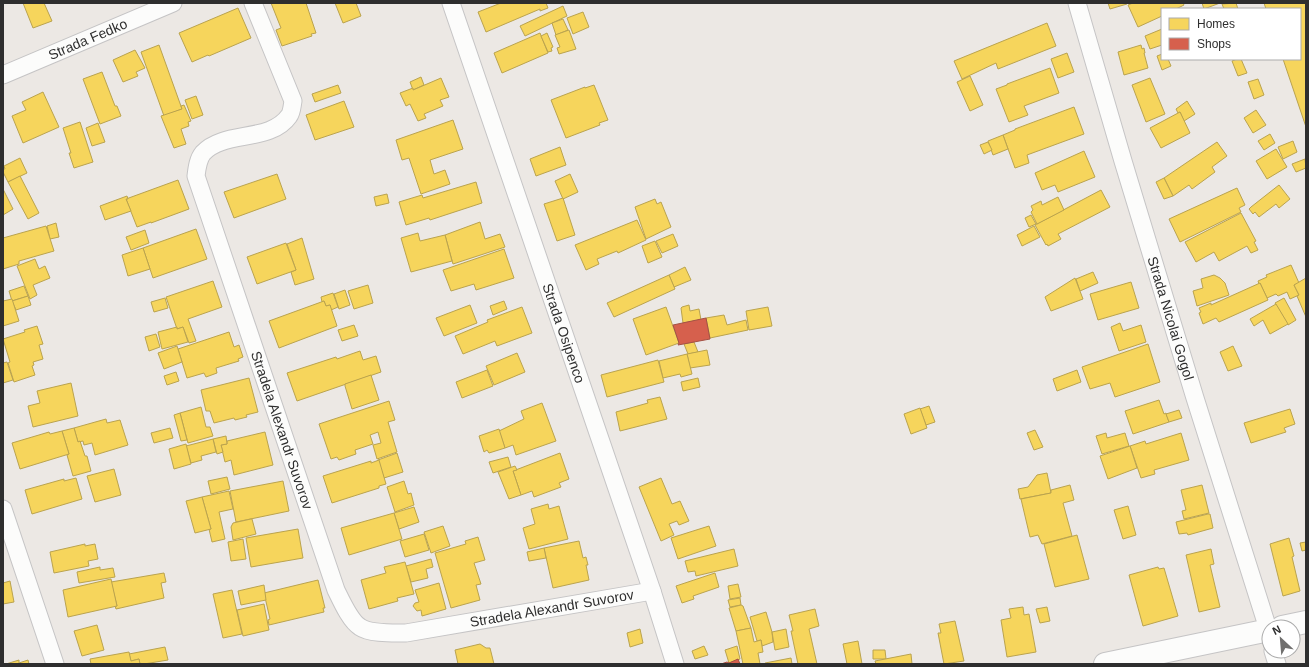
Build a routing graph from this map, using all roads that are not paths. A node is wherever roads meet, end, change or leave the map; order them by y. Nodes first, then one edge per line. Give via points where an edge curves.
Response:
1 (173, 3) edge
2 (253, 3) edge
3 (451, 3) edge
4 (1077, 3) edge
5 (3, 75) edge
6 (3, 509) edge
7 (652, 591) junction
8 (1268, 619) edge
9 (1261, 632) edge
10 (55, 664) edge
11 (675, 664) edge
12 (1105, 664) edge

1 - 5 street, Strada Fedko
2 - 7 street, Stradela Alexandr Suvorov via 293,101 290,114 283,124 270,131 227,140 213,146 203,153 197,164 196,176 336,590 349,614 360,627 377,633 406,633
3 - 7 street, Strada Osipenco
4 - 8 street, Strada Nicolai Gogol via 1195,398
6 - 10 street
7 - 11 street, Strada Osipenco
9 - 12 street

